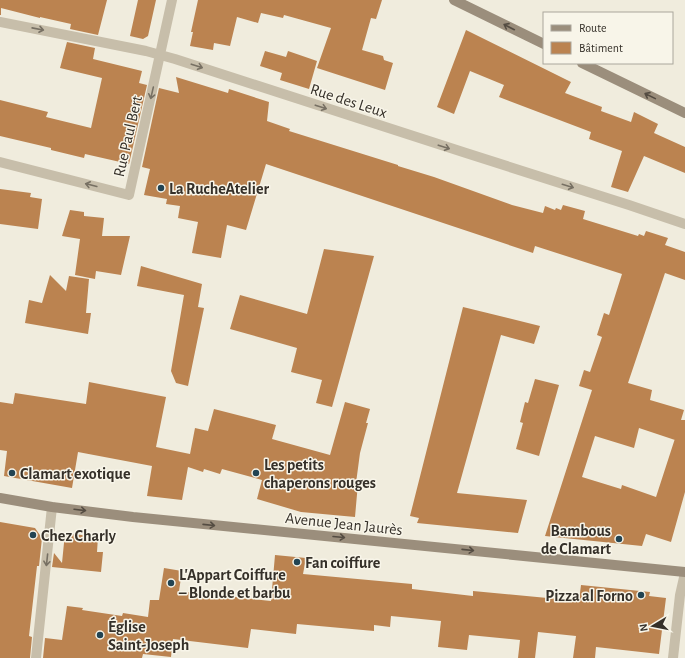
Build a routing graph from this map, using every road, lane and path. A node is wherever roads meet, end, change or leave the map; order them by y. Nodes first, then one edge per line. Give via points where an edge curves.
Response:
1 (172, 0) edge
2 (454, 0) edge
3 (0, 22) edge
4 (543, 44) edge
5 (160, 55) junction
6 (584, 64) edge
7 (685, 113) edge
8 (0, 162) edge
9 (685, 224) edge
10 (0, 498) edge
11 (52, 507) junction
12 (685, 573) edge
13 (36, 658) edge
14 (673, 658) edge

1 - 5 street, Rue Paul Bert
4 -> 2 street
3 -> 5 street, Rue des Leux
5 -> 8 street, Rue Paul Bert via 129,195
5 -> 9 street, Rue des Leux
7 -> 6 street
10 - 11 street, Avenue Jean Jaurès
11 -> 12 street, Avenue Jean Jaurès
11 -> 13 street
12 - 14 street

